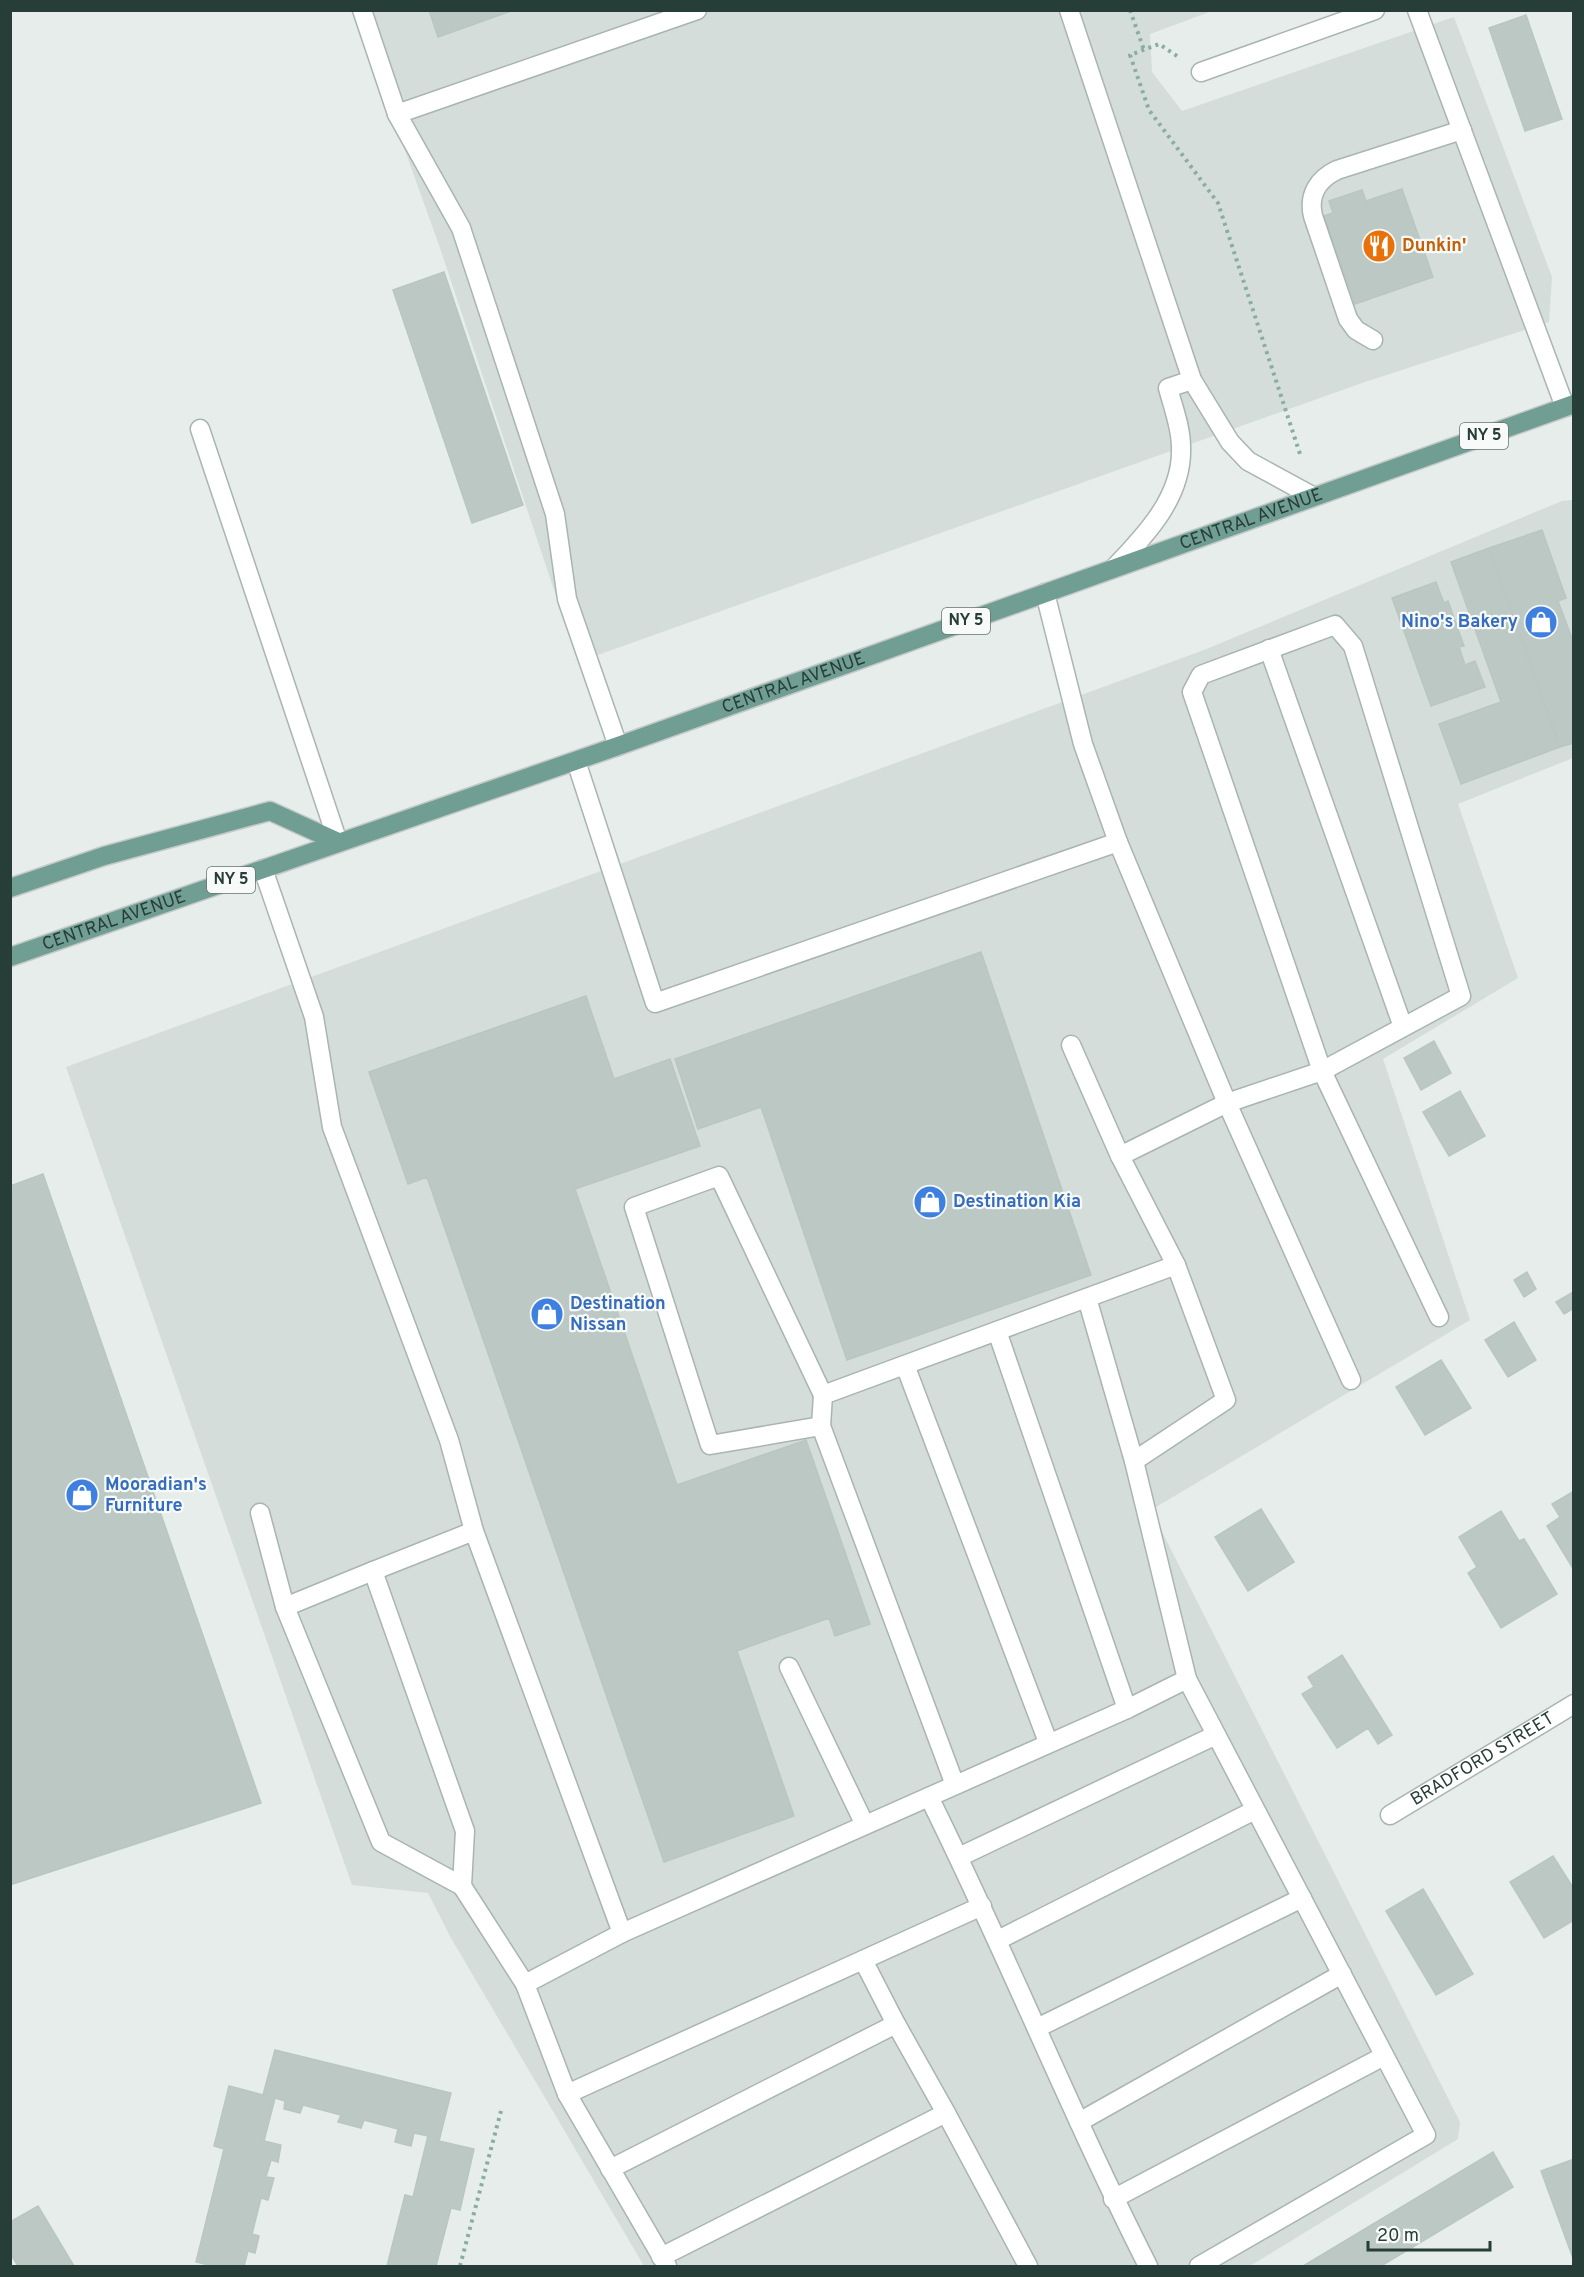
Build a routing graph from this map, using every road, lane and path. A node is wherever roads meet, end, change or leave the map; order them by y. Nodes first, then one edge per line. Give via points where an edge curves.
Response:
1 (362, 10) edge
2 (696, 10) edge
3 (1069, 10) edge
4 (1130, 10) edge
5 (1375, 10) edge
6 (1417, 10) edge
7 (1336, 17) edge
8 (1144, 50) junction
9 (1201, 72) joint
10 (397, 114) junction
11 (1462, 130) junction
12 (1373, 340) dead end
13 (1192, 380) junction
14 (1569, 406) edge
15 (200, 429) dead end
16 (1314, 497) junction
17 (1114, 568) junction
18 (1045, 593) junction
19 (1269, 649) junction
20 (618, 746) junction
21 (576, 761) junction
22 (338, 842) junction
23 (1118, 842) junction
24 (262, 869) junction
25 (10, 888) edge
26 (10, 957) edge
27 (1403, 1027) junction
28 (1071, 1045) dead end
29 (1322, 1071) junction
30 (1227, 1103) junction
31 (1120, 1156) junction
32 (1176, 1265) junction
33 (1087, 1298) junction
34 (1439, 1317) dead end
35 (997, 1331) junction
36 (905, 1365) junction
37 (1351, 1380) dead end
38 (823, 1395) junction
39 (821, 1426) junction
40 (1134, 1461) junction
41 (260, 1513) dead end
42 (474, 1531) junction
43 (373, 1571) junction
44 (285, 1607) junction
45 (789, 1667) dead end
46 (1187, 1679) junction
47 (1574, 1704) edge
48 (1127, 1708) junction
49 (1216, 1735) junction
50 (1048, 1742) junction
51 (955, 1785) junction
52 (929, 1797) junction
53 (1255, 1810) junction
54 (1390, 1815) dead end
55 (865, 1825) junction
56 (959, 1857) junction
57 (462, 1886) junction
58 (1302, 1898) junction
59 (982, 1906) junction
60 (622, 1933) junction
61 (998, 1940) junction
62 (863, 1960) junction
63 (1342, 1974) junction
64 (525, 1984) junction
65 (896, 2024) junction
66 (1037, 2028) junction
67 (1384, 2056) junction
68 (567, 2094) junction
69 (501, 2111) dead end
70 (946, 2113) junction
71 (1079, 2122) junction
72 (610, 2169) junction
73 (1113, 2199) junction
74 (664, 2262) edge
75 (460, 2266) edge
76 (1027, 2266) edge
77 (1148, 2266) edge
78 (1199, 2266) edge

1 - 10 street
2 - 10 street
3 - 13 street
4 - 8 path
5 - 7 street
6 - 11 street
7 - 9 street
8 - 9 path via 1159,44
8 - 16 path via 1130,55 1149,110 1218,203
10 - 20 street via 461,228 555,514 567,598
11 - 12 street via 1337,170 1316,189 1313,216 1348,319 1356,330
11 - 14 street
13 - 16 street via 1230,442 1248,461
13 - 17 street via 1168,388 1181,444 1176,480 1153,526
14 - 16 main road, CENTRAL AVENUE / NY 5
15 - 22 street
16 - 17 main road, CENTRAL AVENUE / NY 5
17 - 18 main road, CENTRAL AVENUE / NY 5
18 - 20 main road, CENTRAL AVENUE / NY 5
18 - 23 street via 1083,744
19 - 27 street
19 - 27 street via 1335,625 1353,646 1461,996
19 - 29 street via 1201,675 1192,692
20 - 21 main road, CENTRAL AVENUE / NY 5
21 - 22 main road, CENTRAL AVENUE / NY 5
21 - 23 street via 655,1004
22 - 24 main road, CENTRAL AVENUE / NY 5
22 - 25 main road via 270,811 104,856
23 - 30 street
24 - 26 main road, CENTRAL AVENUE / NY 5
24 - 42 street via 314,1017 332,1127 449,1440
27 - 29 street
28 - 31 street
29 - 30 street
29 - 34 street
30 - 31 street
30 - 37 street
31 - 32 street
32 - 33 street
32 - 40 street via 1226,1400
33 - 35 street
33 - 40 street
35 - 36 street
35 - 48 street
36 - 38 street
36 - 50 street
38 - 39 street
38 - 39 street via 719,1176 634,1207 710,1446
39 - 51 street
40 - 46 street
41 - 44 street
42 - 43 street
42 - 60 street
43 - 44 street
43 - 57 street via 465,1831
44 - 57 street via 381,1842
45 - 55 street
46 - 48 street
46 - 49 street
47 - 54 street, BRADFORD STREET
48 - 50 street
49 - 53 street
49 - 56 street
50 - 51 street
51 - 52 street
52 - 55 street
52 - 56 street
53 - 58 street
53 - 61 street
55 - 60 street
56 - 59 street
57 - 64 street
58 - 63 street
58 - 66 street
59 - 61 street
59 - 62 street
60 - 64 street
61 - 66 street
62 - 65 street
62 - 68 street
63 - 67 street
63 - 71 street
64 - 68 street
65 - 70 street
65 - 72 street
66 - 71 street
67 - 73 street
67 - 78 street via 1426,2135
68 - 72 street
69 - 75 path
70 - 74 street
70 - 76 street
71 - 73 street
72 - 74 street
73 - 77 street

